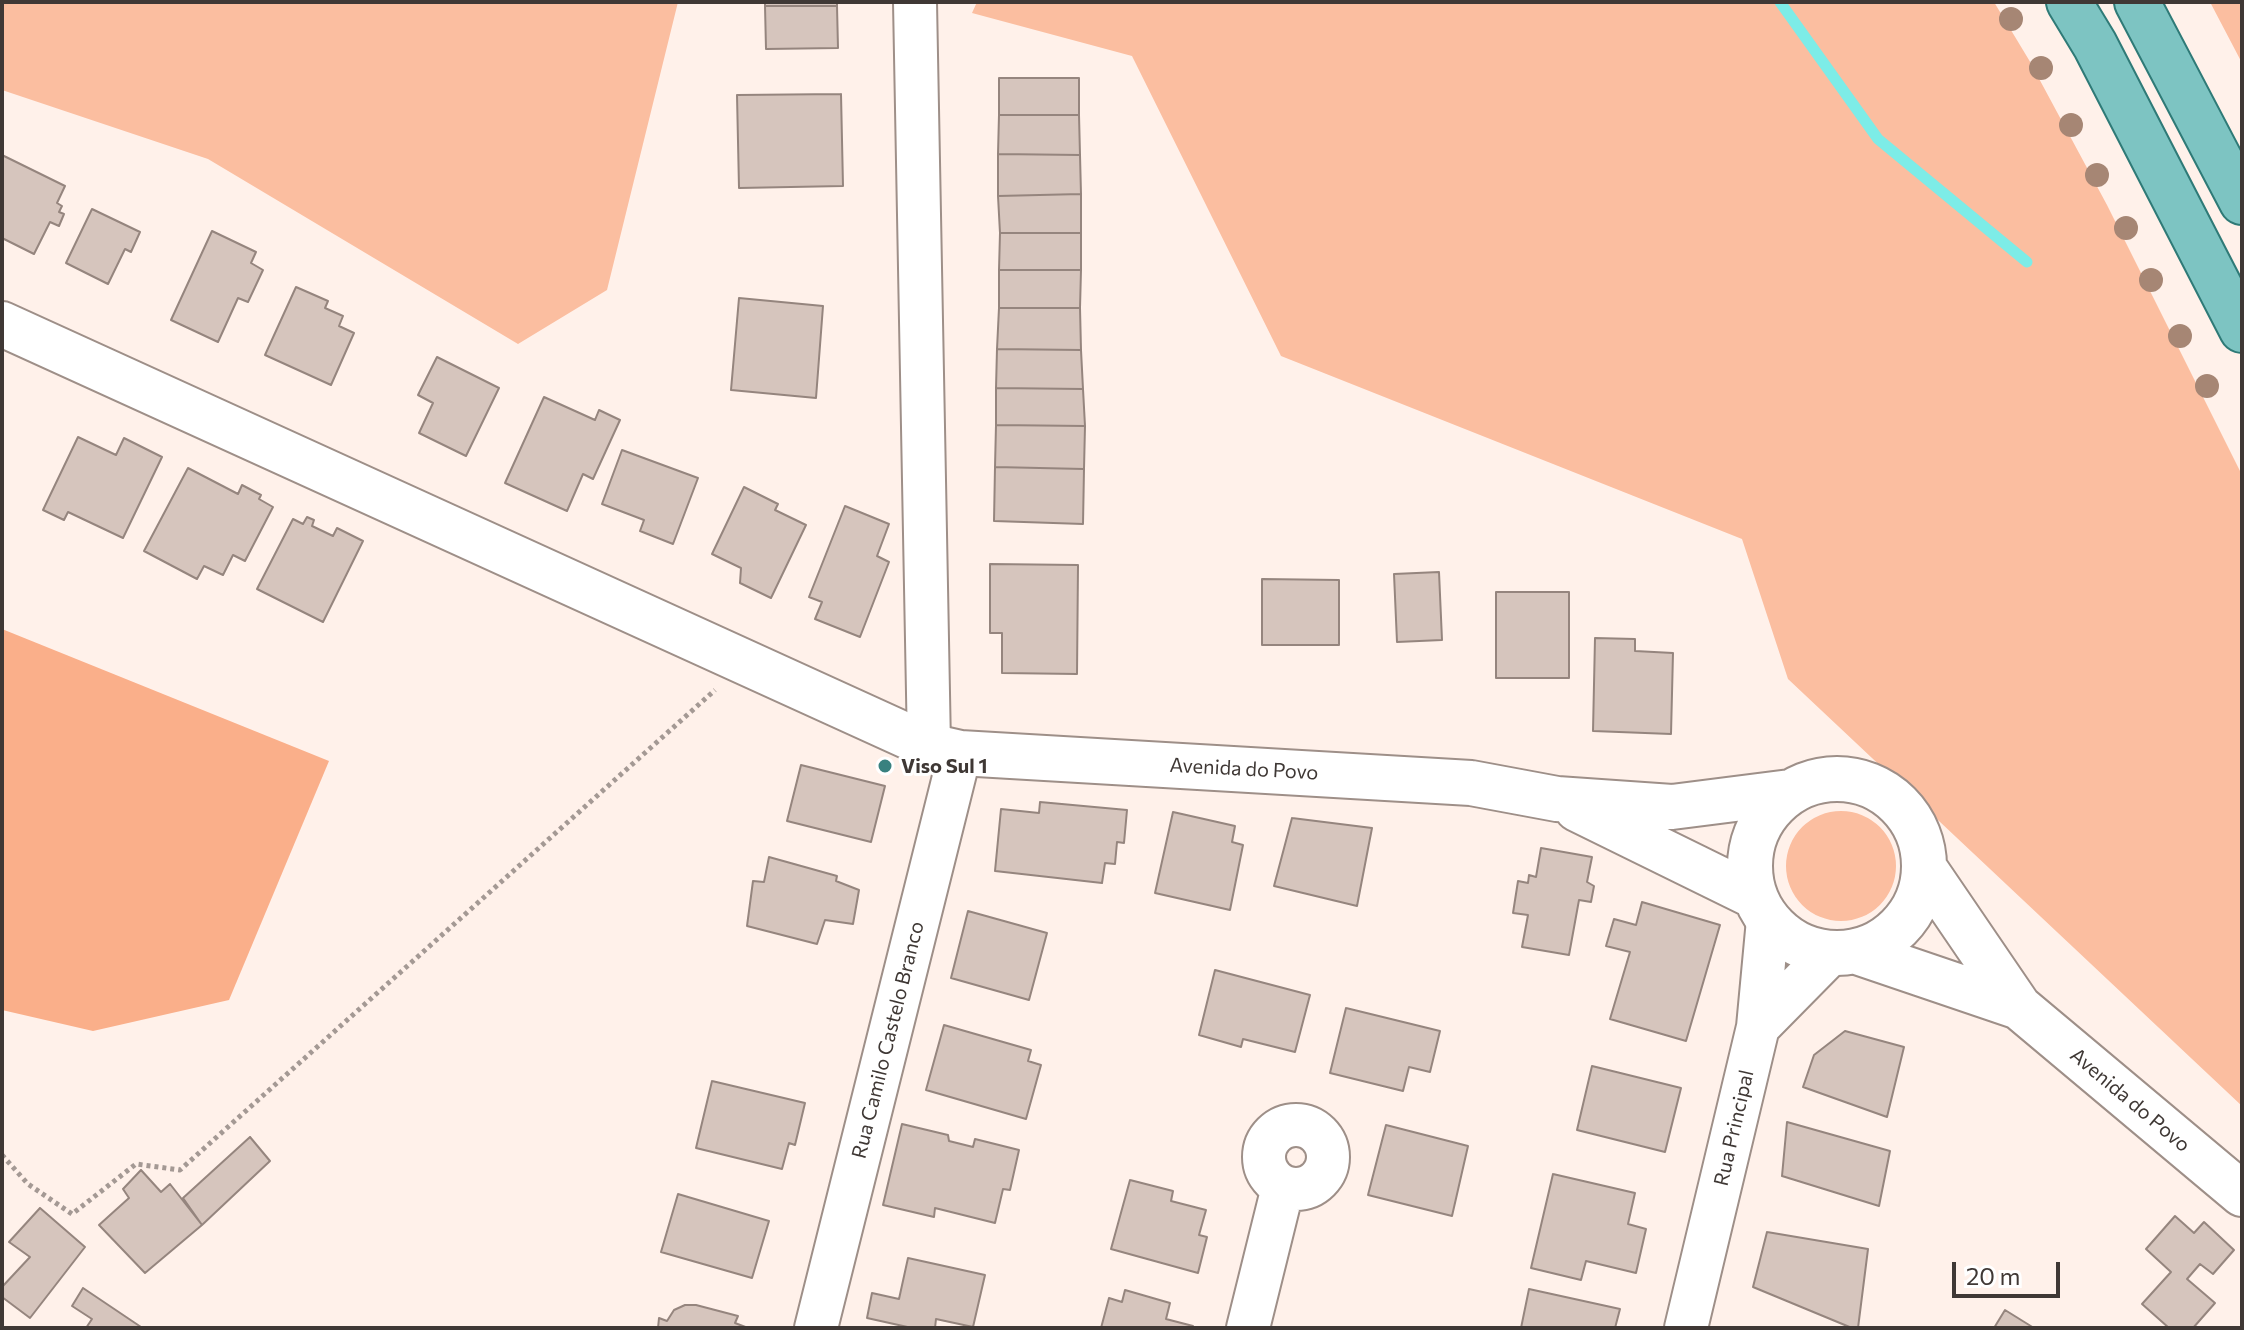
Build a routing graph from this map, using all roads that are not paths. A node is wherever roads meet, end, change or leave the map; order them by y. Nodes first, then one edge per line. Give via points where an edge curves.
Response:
1 (915, 2) edge
2 (2069, 2) edge
3 (2137, 2) edge
4 (2242, 202) edge
5 (2, 324) edge
6 (2242, 330) edge
7 (944, 749) junction
8 (1790, 792) junction
9 (1557, 799) junction
10 (1925, 869) junction
11 (1761, 908) junction
12 (1843, 953) junction
13 (2019, 1007) junction
14 (1758, 1027) junction
15 (1283, 1187) dead end
16 (2242, 1194) edge
17 (816, 1328) edge
18 (1248, 1328) edge
19 (1686, 1328) edge

1 - 7 street, Rua Camilo Castelo Branco
2 - 6 main road
3 - 4 main road
5 - 7 street
7 - 9 street, Avenida do Povo via 1471,783
7 - 17 street, Rua Camilo Castelo Branco
8 - 9 street, Avenida do Povo via 1672,807
8 - 10 street, Avenida do Povo via 1814,781 1842,778 1868,784 1892,798 1910,818
8 - 11 street, Avenida do Povo via 1758,826 1750,849 1749,873
9 - 11 street, Avenida do Povo
10 - 12 street, Avenida do Povo via 1921,892 1897,931 1878,944
10 - 13 street, Avenida do Povo
11 - 12 street, Avenida do Povo via 1780,934 1795,944
11 - 14 street, Rua Principal
12 - 13 street, Avenida do Povo
12 - 14 street
13 - 16 street, Avenida do Povo
14 - 19 street, Rua Principal
15 - 18 street

